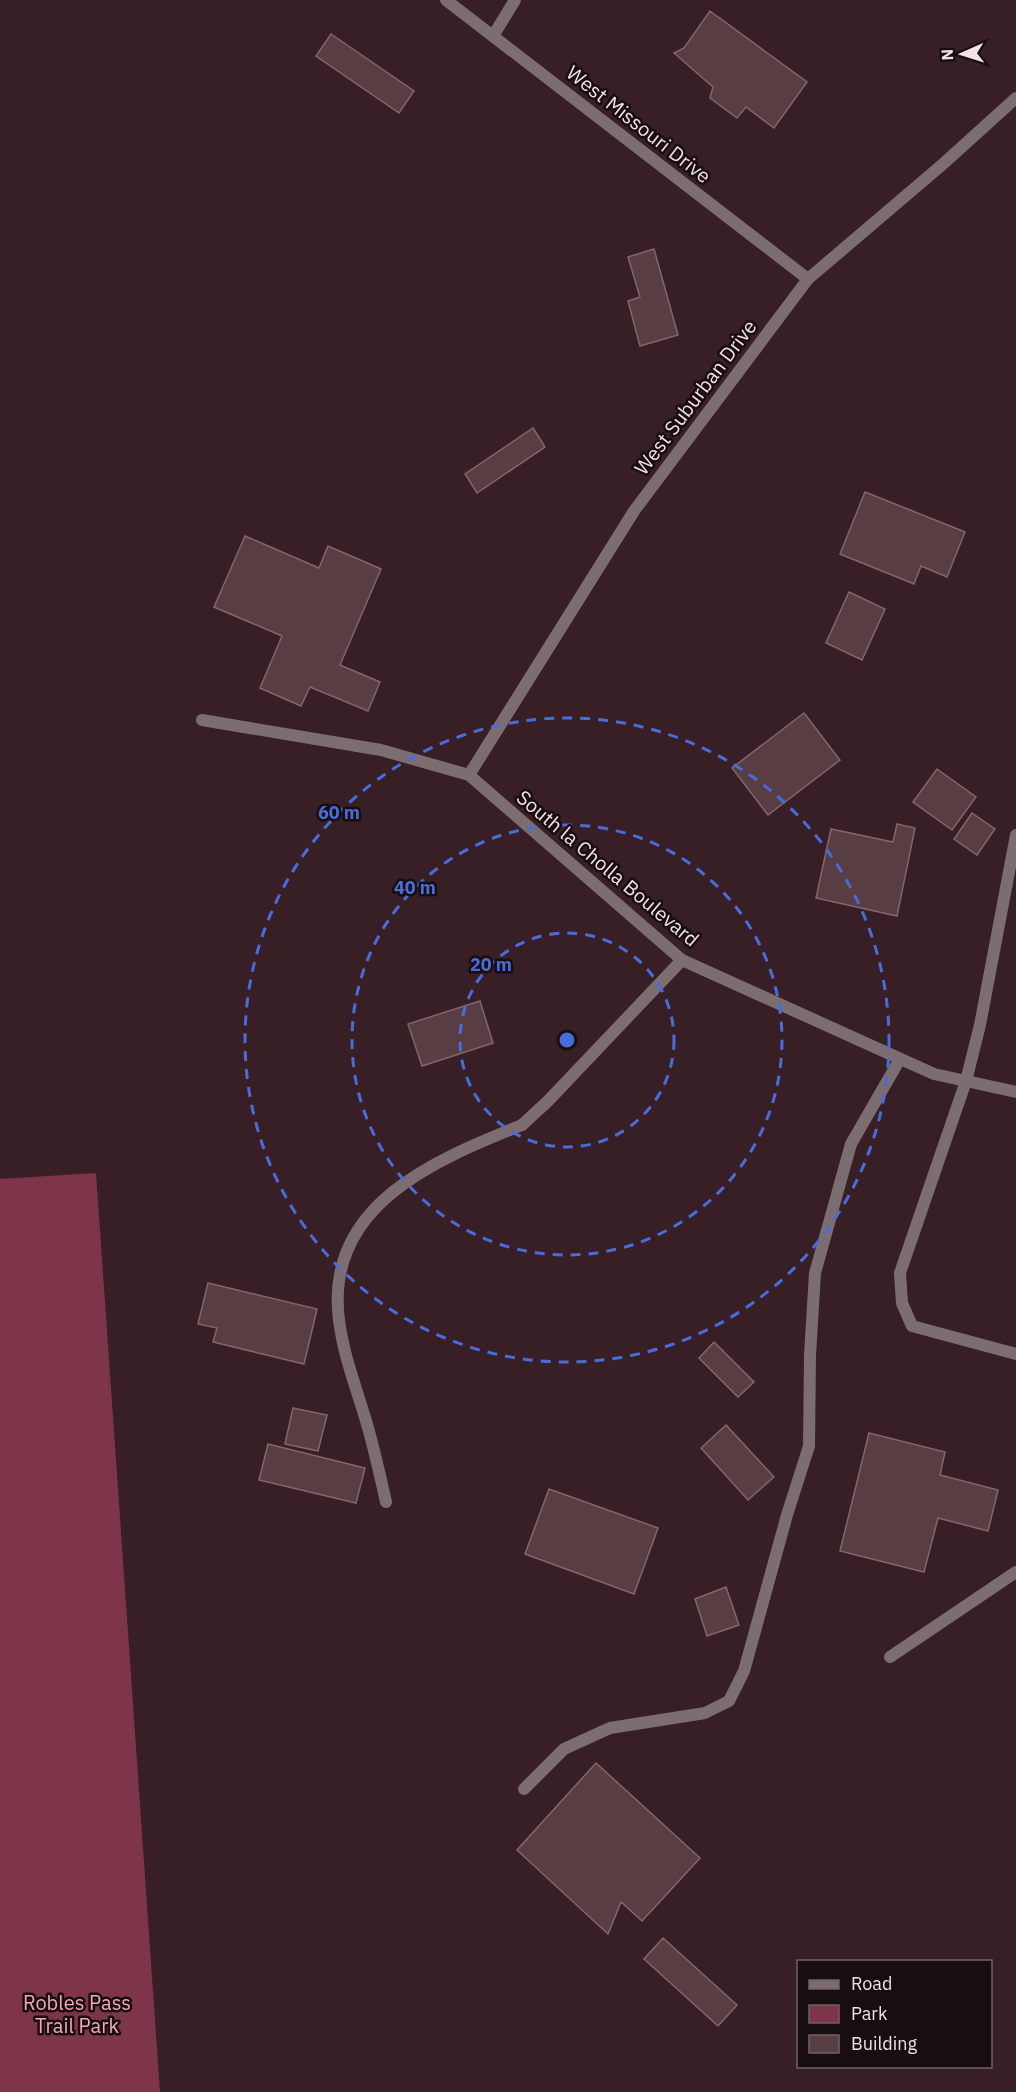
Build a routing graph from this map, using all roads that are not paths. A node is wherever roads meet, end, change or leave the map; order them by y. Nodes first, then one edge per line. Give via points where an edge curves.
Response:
1 (446, 0) edge
2 (515, 0) edge
3 (493, 36) junction
4 (1016, 98) edge
5 (808, 279) junction
6 (202, 720) dead end
7 (469, 775) junction
8 (1016, 835) edge
9 (682, 960) junction
10 (900, 1059) junction
11 (966, 1081) junction
12 (1016, 1092) edge
13 (1016, 1354) edge
14 (386, 1502) dead end
15 (1016, 1572) edge
16 (890, 1657) dead end
17 (525, 1790) dead end

1 - 3 street, West Missouri Drive
2 - 3 street
3 - 5 street, West Missouri Drive
4 - 5 street, West Suburban Drive
5 - 7 street, West Suburban Drive via 634,511
6 - 7 street, South la Cholla Boulevard via 381,750
7 - 9 street, South la Cholla Boulevard
8 - 11 street
9 - 10 street, South la Cholla Boulevard
9 - 14 street via 522,1125 457,1152 399,1186 369,1213 349,1245 339,1282 339,1319
10 - 11 street, South la Cholla Boulevard via 934,1074
10 - 17 street via 851,1144 815,1273 809,1446 744,1671 729,1701 705,1713 610,1728 564,1749
11 - 12 street, South la Cholla Boulevard
11 - 13 street via 900,1273 902,1303 912,1326
15 - 16 street

